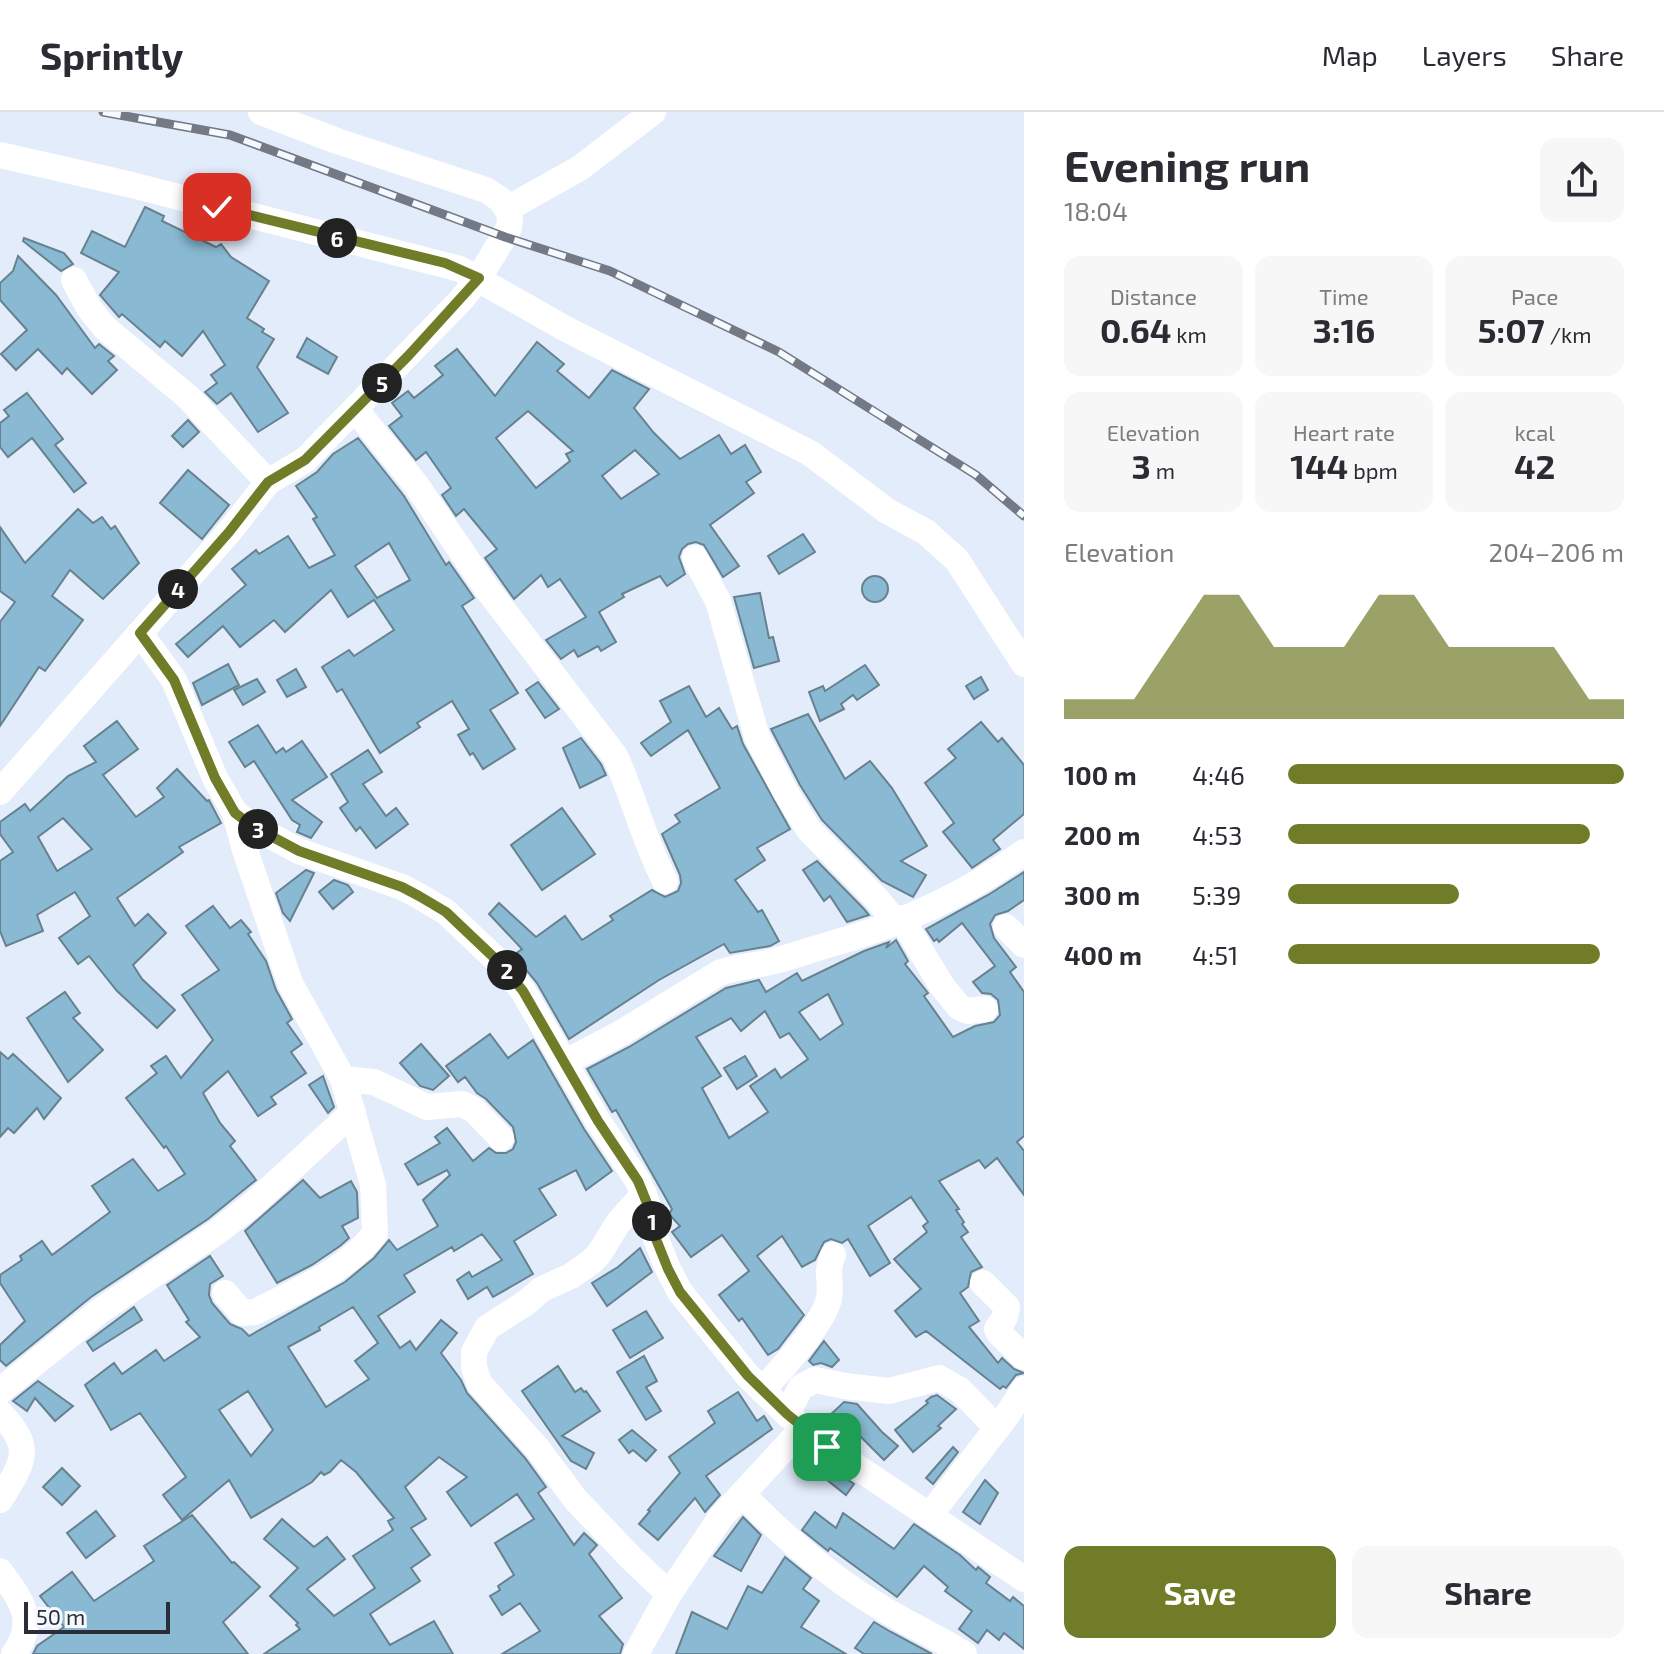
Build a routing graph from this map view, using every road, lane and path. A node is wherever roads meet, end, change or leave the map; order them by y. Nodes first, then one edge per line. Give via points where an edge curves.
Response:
1 (261, 112) edge
2 (653, 112) edge
3 (0, 155) edge
4 (507, 209) junction
5 (479, 278) junction
6 (74, 280) dead end
7 (356, 410) junction
8 (268, 482) junction
9 (695, 558) dead end
10 (140, 633) junction
11 (1024, 664) edge
12 (5, 778) edge
13 (235, 813) junction
14 (1024, 852) edge
15 (665, 881) dead end
16 (898, 920) junction
17 (985, 1009) dead end
18 (564, 1063) junction
19 (343, 1079) junction
20 (353, 1112) junction
21 (501, 1138) dead end
22 (644, 1194) junction
23 (833, 1255) dead end
24 (983, 1283) dead end
25 (225, 1293) dead end
26 (1024, 1357) edge
27 (1024, 1389) edge
28 (762, 1390) junction
29 (0, 1391) edge
30 (0, 1413) edge
31 (795, 1421) junction
32 (997, 1428) junction
33 (742, 1494) junction
34 (0, 1500) edge
35 (929, 1516) junction
36 (0, 1571) edge
37 (1024, 1579) edge
38 (669, 1594) junction
39 (14, 1654) edge
40 (636, 1654) edge
41 (964, 1654) edge

1 - 4 street via 486,190
2 - 4 street via 580,168
3 - 5 street via 445,263
4 - 5 street via 505,237
5 - 7 street
5 - 11 street via 566,329 810,453 887,511 926,532 957,560
6 - 8 street via 105,328 188,397
7 - 8 street via 305,460
7 - 15 street via 615,756
8 - 10 street
9 - 16 street via 718,601 757,737 786,793 809,830
10 - 12 street
10 - 13 street via 174,680
13 - 18 street via 299,851 402,887 446,912 514,979
13 - 19 street via 290,983
14 - 16 street via 989,877
16 - 17 street via 951,998 968,1011
16 - 18 street via 719,973
18 - 22 street
19 - 20 street
19 - 21 street via 374,1082 427,1107 462,1104
20 - 25 street via 373,1185 375,1233 367,1245 255,1312 242,1313
20 - 29 street via 253,1204 101,1310
22 - 28 street via 656,1239 680,1292
22 - 38 street via 591,1262 487,1328 474,1352 474,1367 479,1383 576,1500
23 - 28 street via 828,1266 829,1300 821,1317
24 - 26 street via 1007,1307 999,1333
27 - 32 street
28 - 31 street
30 - 34 street via 22,1443 20,1460
31 - 32 street via 801,1387 815,1380 889,1391 939,1378 960,1390
31 - 33 street
31 - 35 street
32 - 35 street
33 - 38 street
33 - 41 street via 849,1588
35 - 37 street
36 - 39 street via 18,1595 26,1618 27,1629
38 - 40 street

